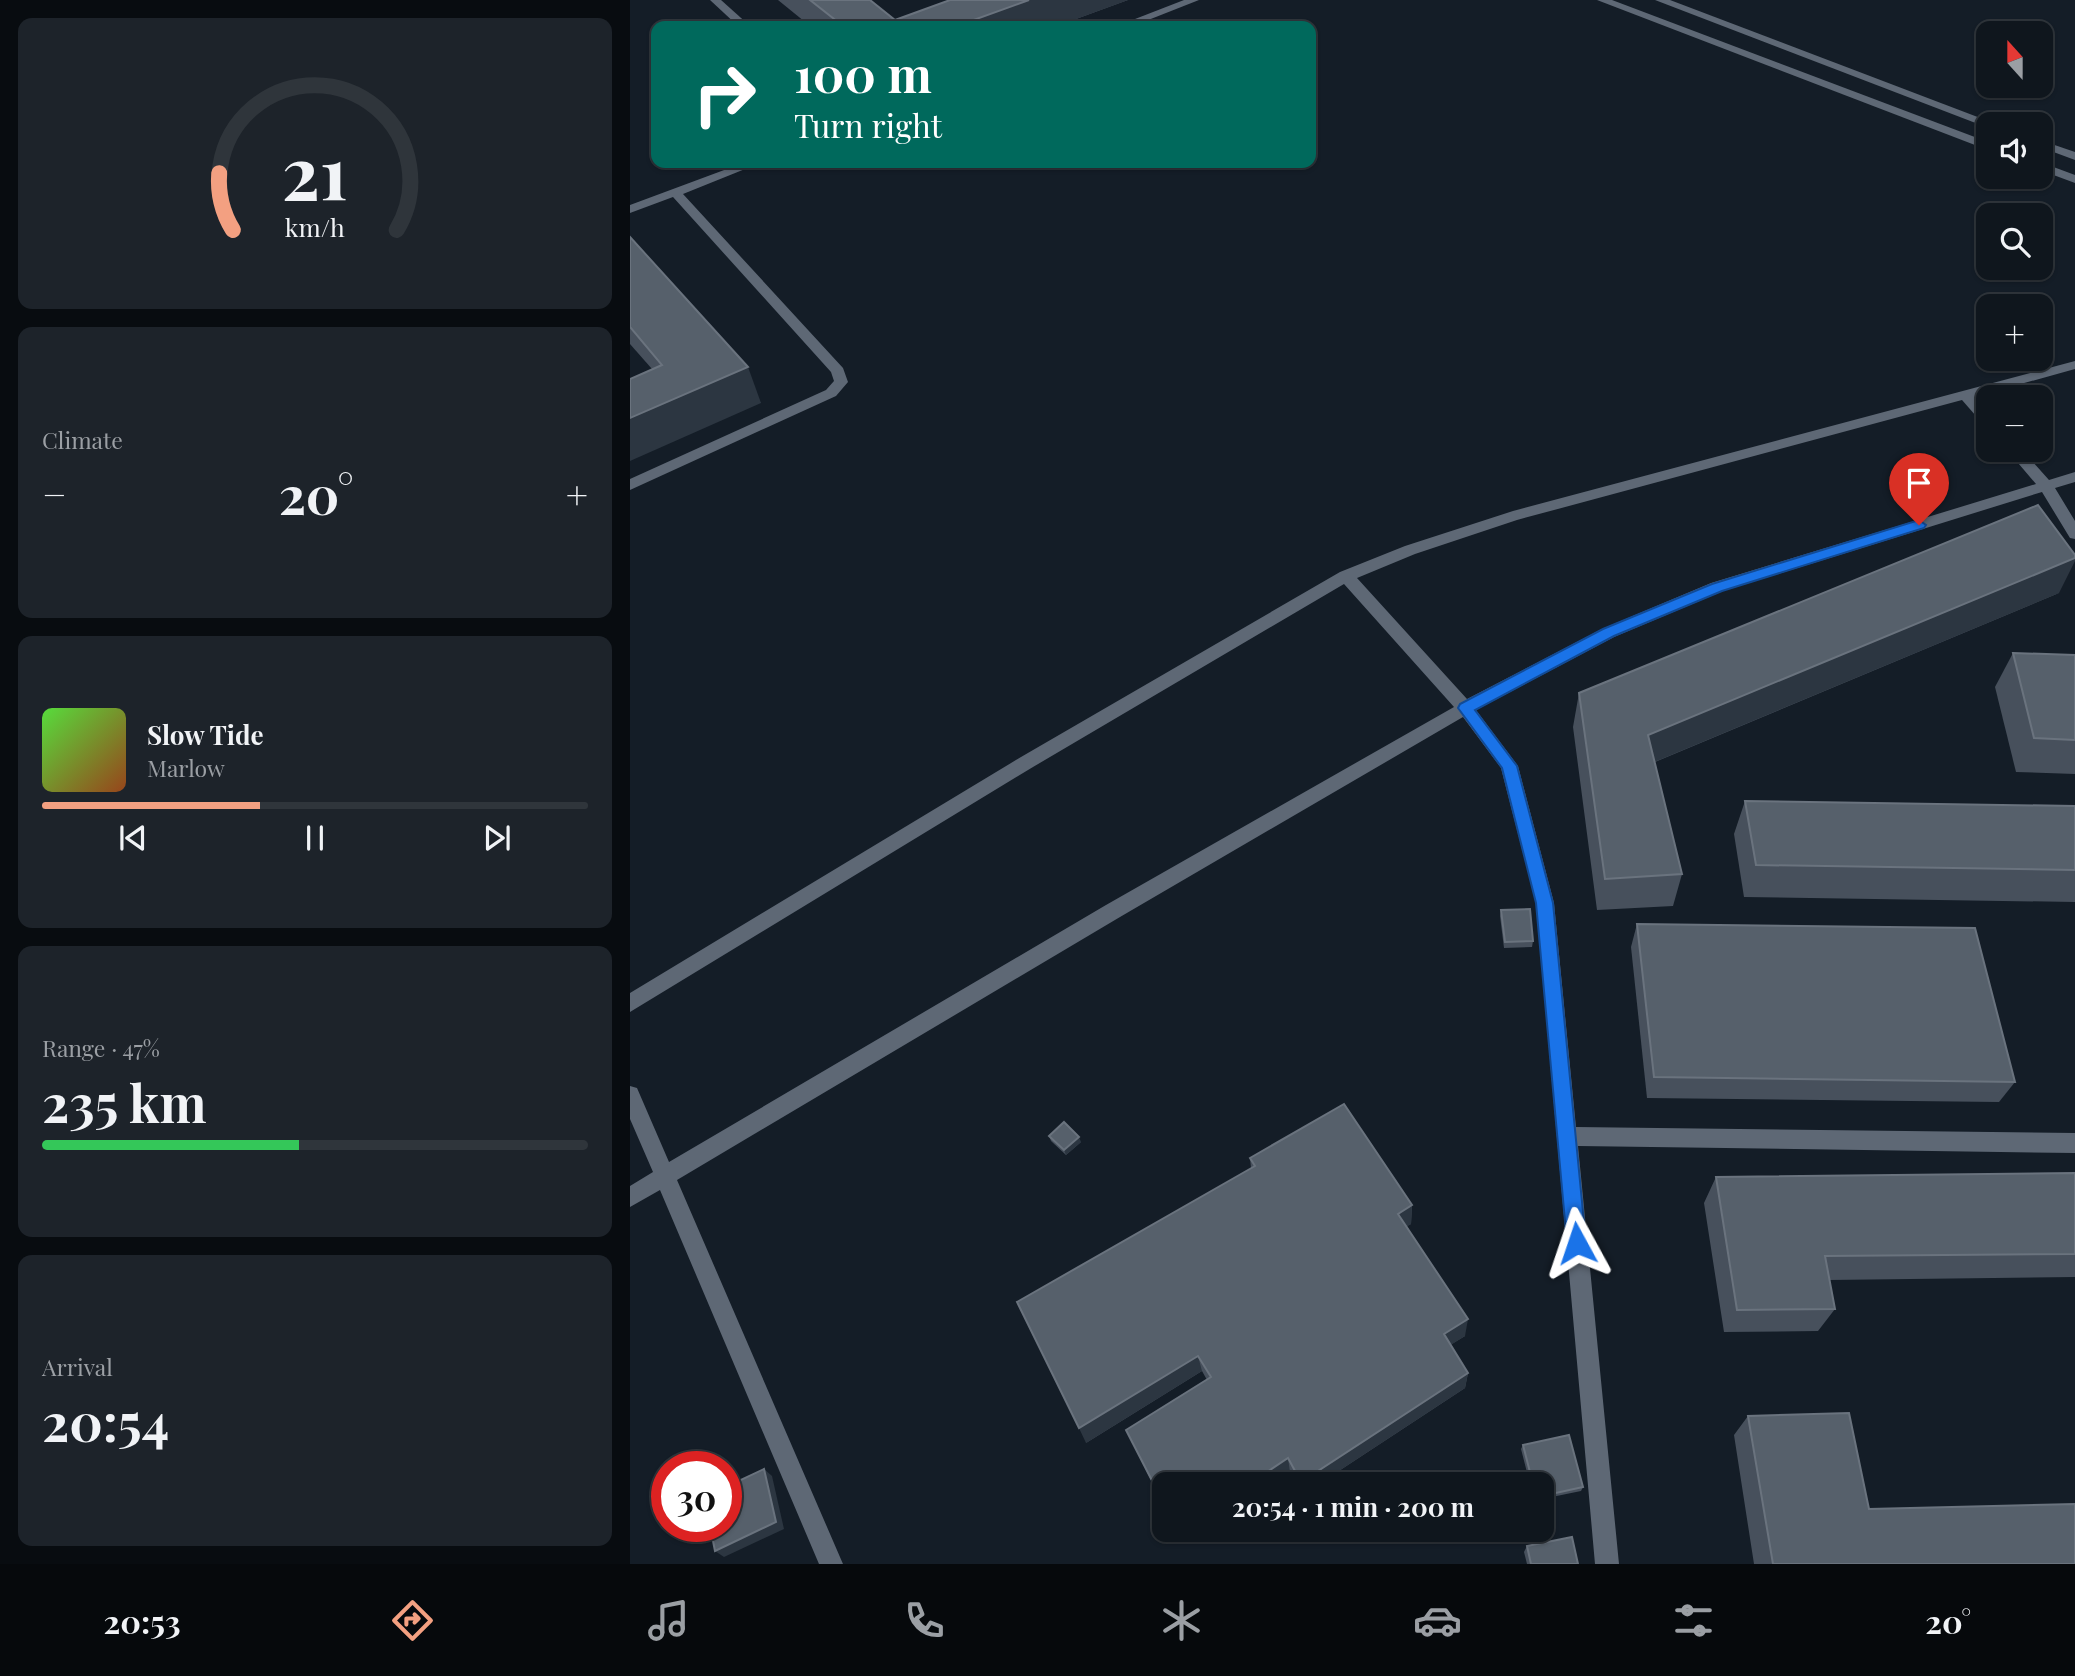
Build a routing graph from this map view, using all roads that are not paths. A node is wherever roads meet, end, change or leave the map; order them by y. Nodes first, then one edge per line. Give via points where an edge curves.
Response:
1 (715, 0) edge
2 (1195, 0) edge
3 (1602, 0) edge
4 (1660, 0) edge
5 (738, 21) edge
6 (1138, 21) edge
7 (1976, 119) edge
8 (1976, 141) edge
9 (2053, 148) edge
10 (2075, 156) edge
11 (740, 168) edge
12 (2053, 171) edge
13 (2075, 180) edge
14 (675, 192) junction
15 (630, 209) edge
16 (2075, 365) edge
17 (1965, 394) junction
18 (1976, 407) edge
19 (2025, 462) edge
20 (2075, 477) edge
21 (630, 485) edge
22 (2046, 486) junction
23 (2075, 534) edge
24 (1346, 576) junction
25 (1465, 708) junction
26 (630, 1003) edge
27 (630, 1095) edge
28 (1567, 1136) junction
29 (2075, 1143) edge
30 (665, 1174) junction
31 (630, 1197) edge
32 (831, 1564) edge
33 (1606, 1564) edge

1 - 5 street
2 - 6 street
3 - 8 street
4 - 7 street
9 - 10 street
11 - 14 street
12 - 13 street
14 - 15 street
14 - 21 street via 838,371 841,382 822,397
16 - 17 street
17 - 18 street
17 - 24 street via 1513,516
19 - 22 street
20 - 22 street
22 - 23 street
22 - 25 street via 1717,587 1608,632
24 - 25 street
24 - 26 street via 1027,762
25 - 28 street via 1509,766 1545,903
25 - 30 street
27 - 30 street
28 - 29 street
28 - 33 street
30 - 31 street
30 - 32 street

